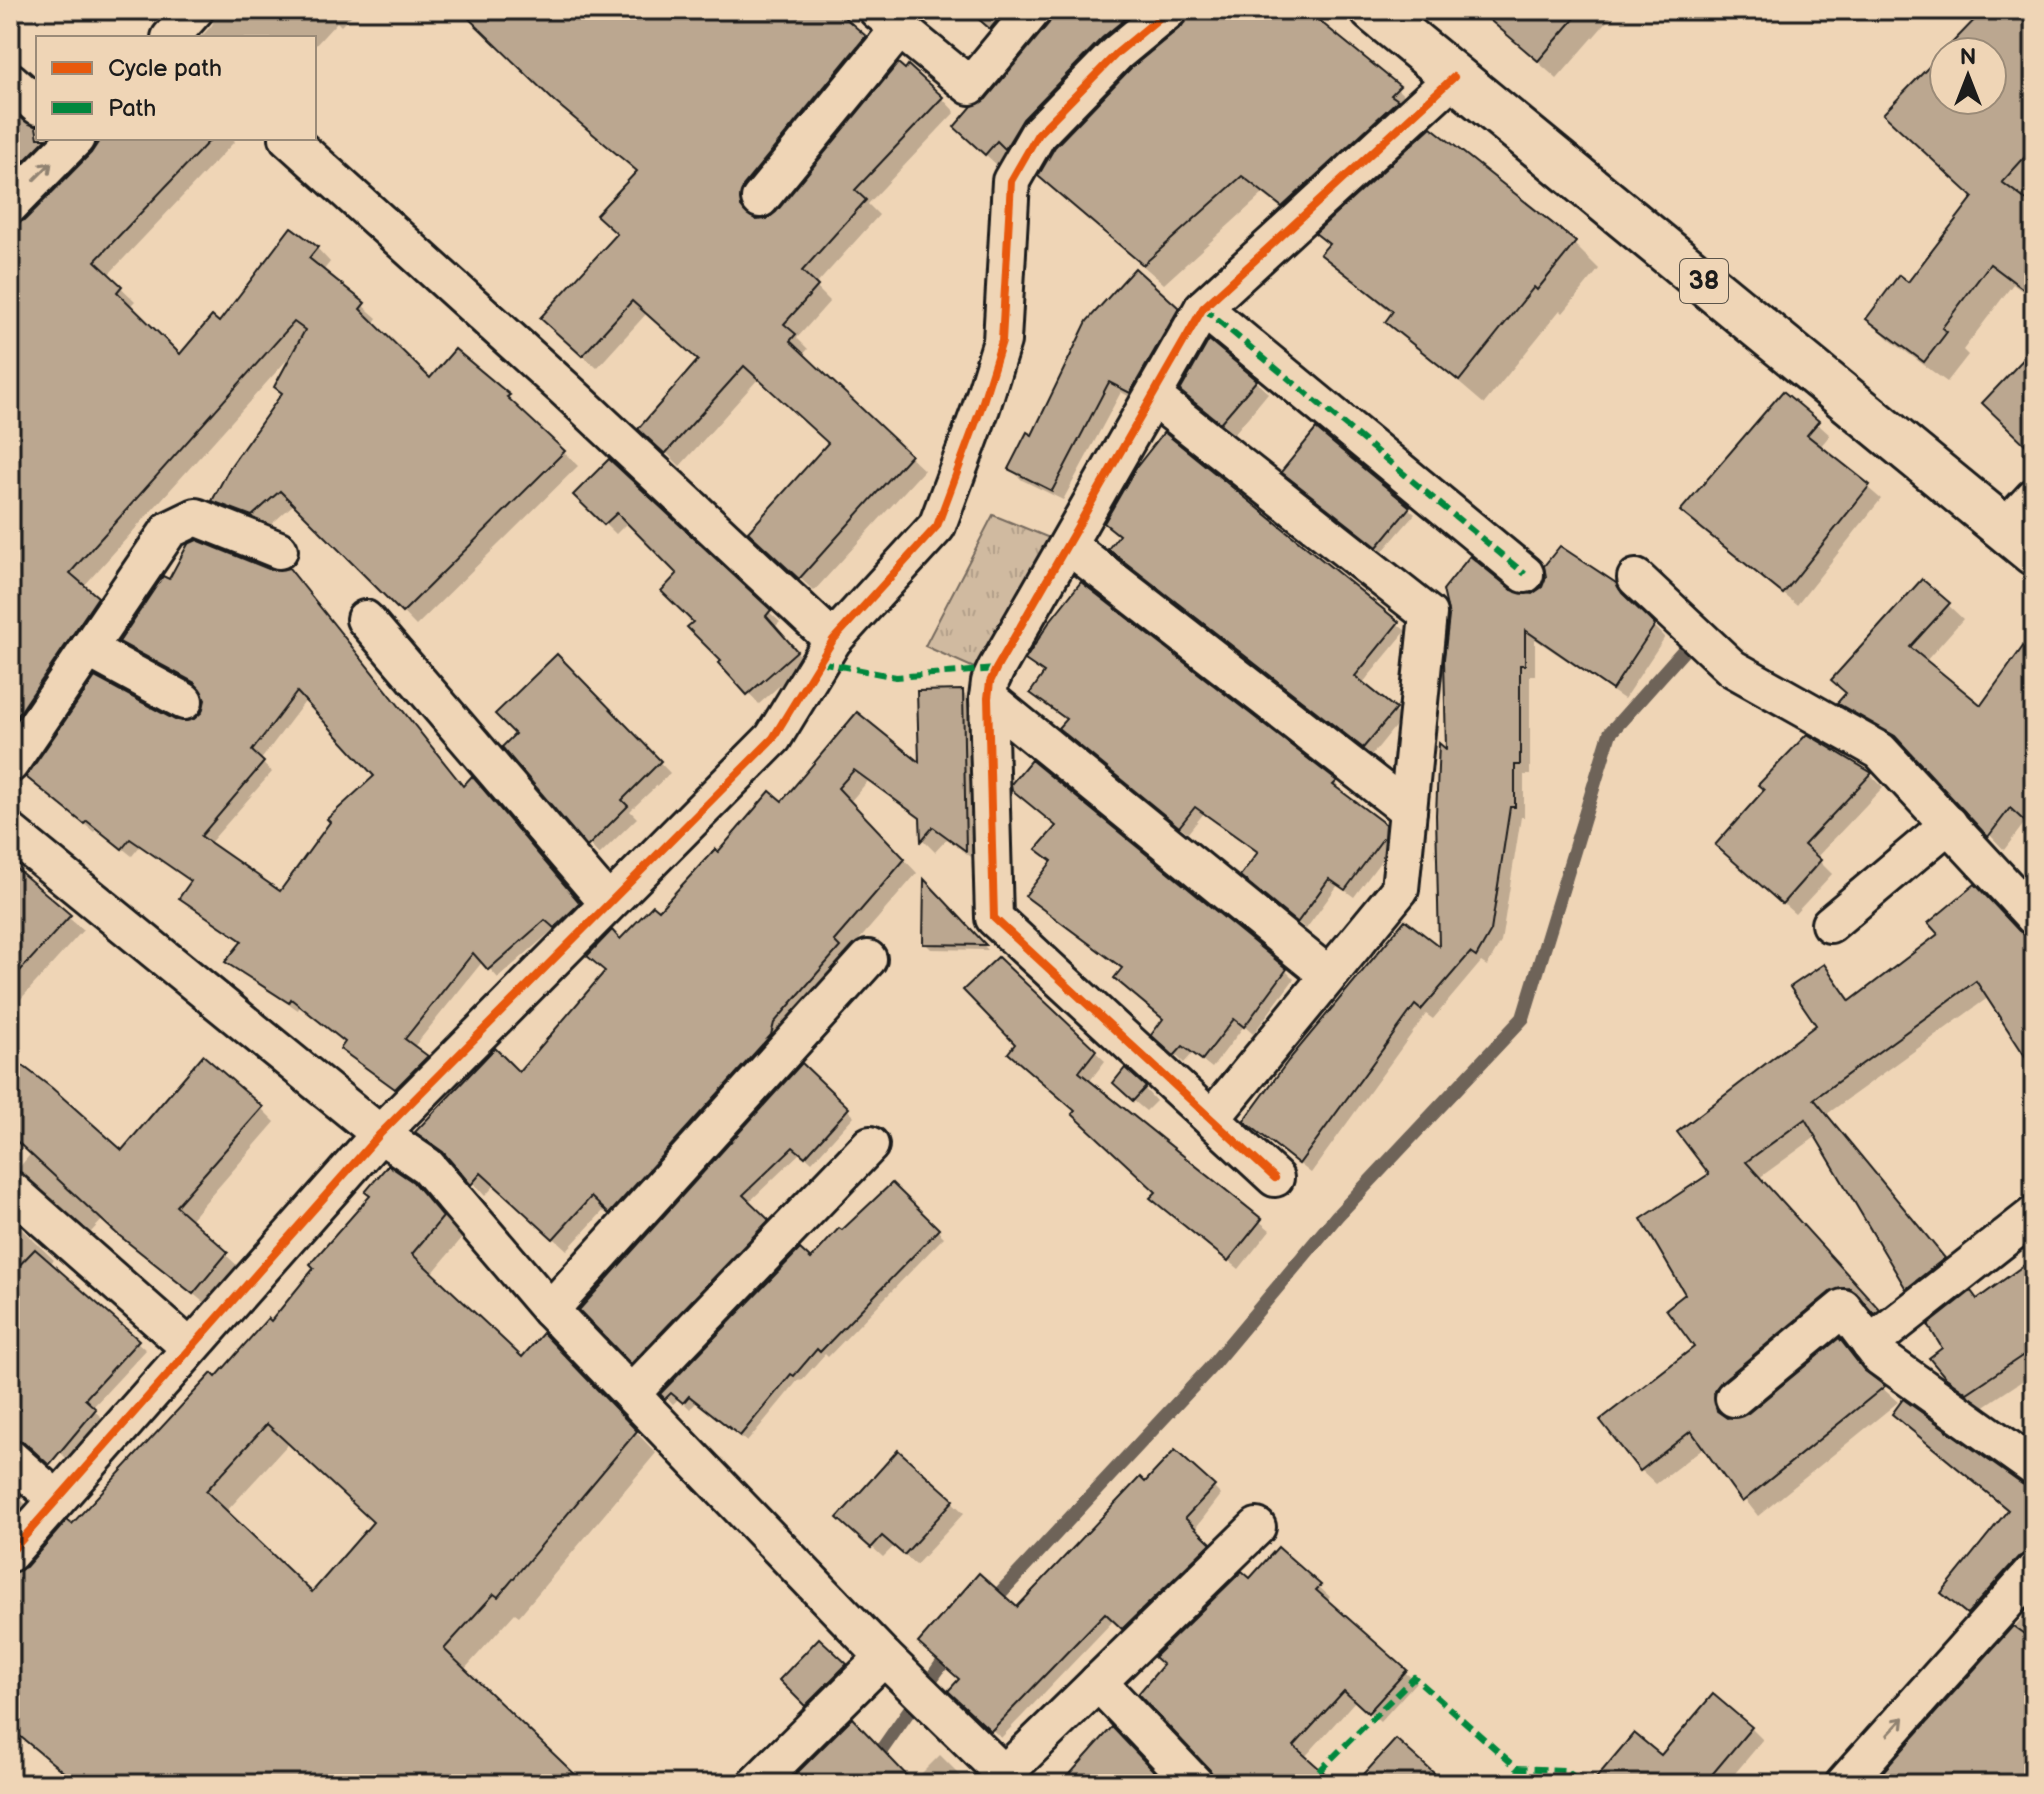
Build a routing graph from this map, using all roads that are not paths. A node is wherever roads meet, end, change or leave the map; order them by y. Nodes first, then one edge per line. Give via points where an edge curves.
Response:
1 (1033, 10) edge
2 (1169, 10) edge
3 (1373, 10) edge
4 (888, 19) edge
5 (1454, 77) junction
6 (10, 81) edge
7 (36, 104) edge
8 (73, 140) edge
9 (290, 140) edge
10 (760, 199) dead end
11 (10, 205) edge
12 (1203, 308) junction
13 (1153, 397) junction
14 (2024, 526) edge
15 (1068, 545) junction
16 (279, 550) dead end
17 (1525, 574) dead end
18 (1636, 578) dead end
19 (365, 619) dead end
20 (833, 640) junction
21 (88, 649) junction
22 (988, 698) junction
23 (184, 701) dead end
24 (10, 764) edge
25 (1408, 810) junction
26 (1949, 824) junction
27 (10, 832) edge
28 (608, 903) junction
29 (2034, 917) edge
30 (1830, 924) dead end
31 (868, 959) dead end
32 (1328, 975) junction
33 (1212, 1118) junction
34 (380, 1134) junction
35 (870, 1145) dead end
36 (1275, 1178) dead end
37 (10, 1189) edge
38 (2034, 1215) edge
39 (550, 1310) junction
40 (1870, 1344) junction
41 (190, 1348) junction
42 (633, 1392) junction
43 (1734, 1398) dead end
44 (10, 1458) edge
45 (2034, 1467) edge
46 (56, 1499) junction
47 (1257, 1527) dead end
48 (10, 1553) edge
49 (2034, 1571) edge
50 (884, 1657) junction
51 (1098, 1682) junction
52 (1009, 1779) edge
53 (756, 1784) edge
54 (1195, 1784) edge
55 (1844, 1784) edge

1 - 4 street via 970,86
2 - 20 street via 1117,53 1038,134 1011,181 1002,341 937,526
3 - 5 main road, 38
4 - 10 street
5 - 12 street
5 - 14 main road, 38
6 - 7 street
11 -> 8 street
9 - 20 street
12 - 13 street
12 - 17 street
13 - 15 street
13 - 25 street via 1428,614
15 - 22 street via 990,682
15 - 25 street
16 - 21 street via 196,517 169,530
18 - 26 street via 1732,668 1880,751
19 - 28 street
20 - 28 street via 773,738
21 - 23 street
21 - 24 street
22 - 32 street
22 - 33 street via 994,918
25 - 32 street via 1400,889
26 - 29 street
26 - 30 street
27 - 34 street
28 - 34 street
31 - 39 street
32 - 33 street
33 - 36 street
34 - 39 street via 427,1166
34 - 41 street
35 - 42 street
37 - 41 street
38 - 40 street
39 - 42 street
40 - 43 street via 1843,1308
40 - 45 street via 1880,1357
41 - 46 street
42 - 50 street
44 - 46 street
46 - 48 street
47 - 51 street
55 -> 49 street
50 - 52 street
50 - 53 street
51 - 52 street
51 - 54 street

